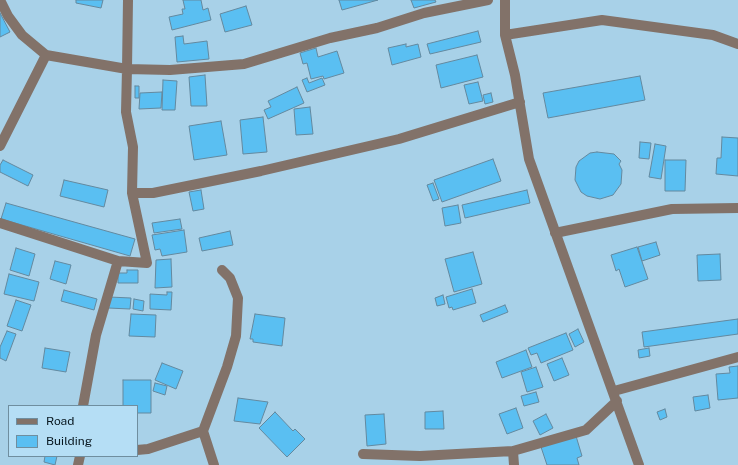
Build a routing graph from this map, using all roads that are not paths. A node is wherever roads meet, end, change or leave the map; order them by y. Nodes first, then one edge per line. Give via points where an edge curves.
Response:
1 (0, 0) edge
2 (128, 0) edge
3 (488, 0) edge
4 (505, 0) edge
5 (505, 35) junction
6 (738, 44) edge
7 (46, 55) junction
8 (127, 69) junction
9 (520, 102) junction
10 (0, 146) edge
11 (132, 193) junction
12 (738, 208) edge
13 (0, 223) edge
14 (555, 233) junction
15 (118, 262) junction
16 (222, 270) dead end
17 (738, 357) edge
18 (614, 391) junction
19 (617, 401) junction
20 (83, 405) edge
21 (203, 431) junction
22 (138, 450) edge
23 (513, 451) junction
24 (363, 454) dead end
25 (214, 465) edge
26 (514, 465) edge
27 (639, 465) edge

1 - 7 street via 22,36
2 - 8 street
3 - 8 street via 424,13 244,64 170,70
4 - 5 street
5 - 6 street via 602,20 713,34
5 - 9 street
7 - 8 street
7 - 10 street
8 - 11 street via 126,112 132,147
9 - 11 street via 399,139 153,193
9 - 14 street via 529,159
11 - 15 street via 147,263
12 - 14 street via 672,209
13 - 15 street
14 - 18 street
15 - 20 street via 96,335
16 - 21 street via 230,278 238,298 236,336
17 - 18 street
18 - 19 street
19 - 23 street via 586,430
19 - 27 street
21 - 22 street via 148,450
21 - 25 street
23 - 24 street via 420,456
23 - 26 street

